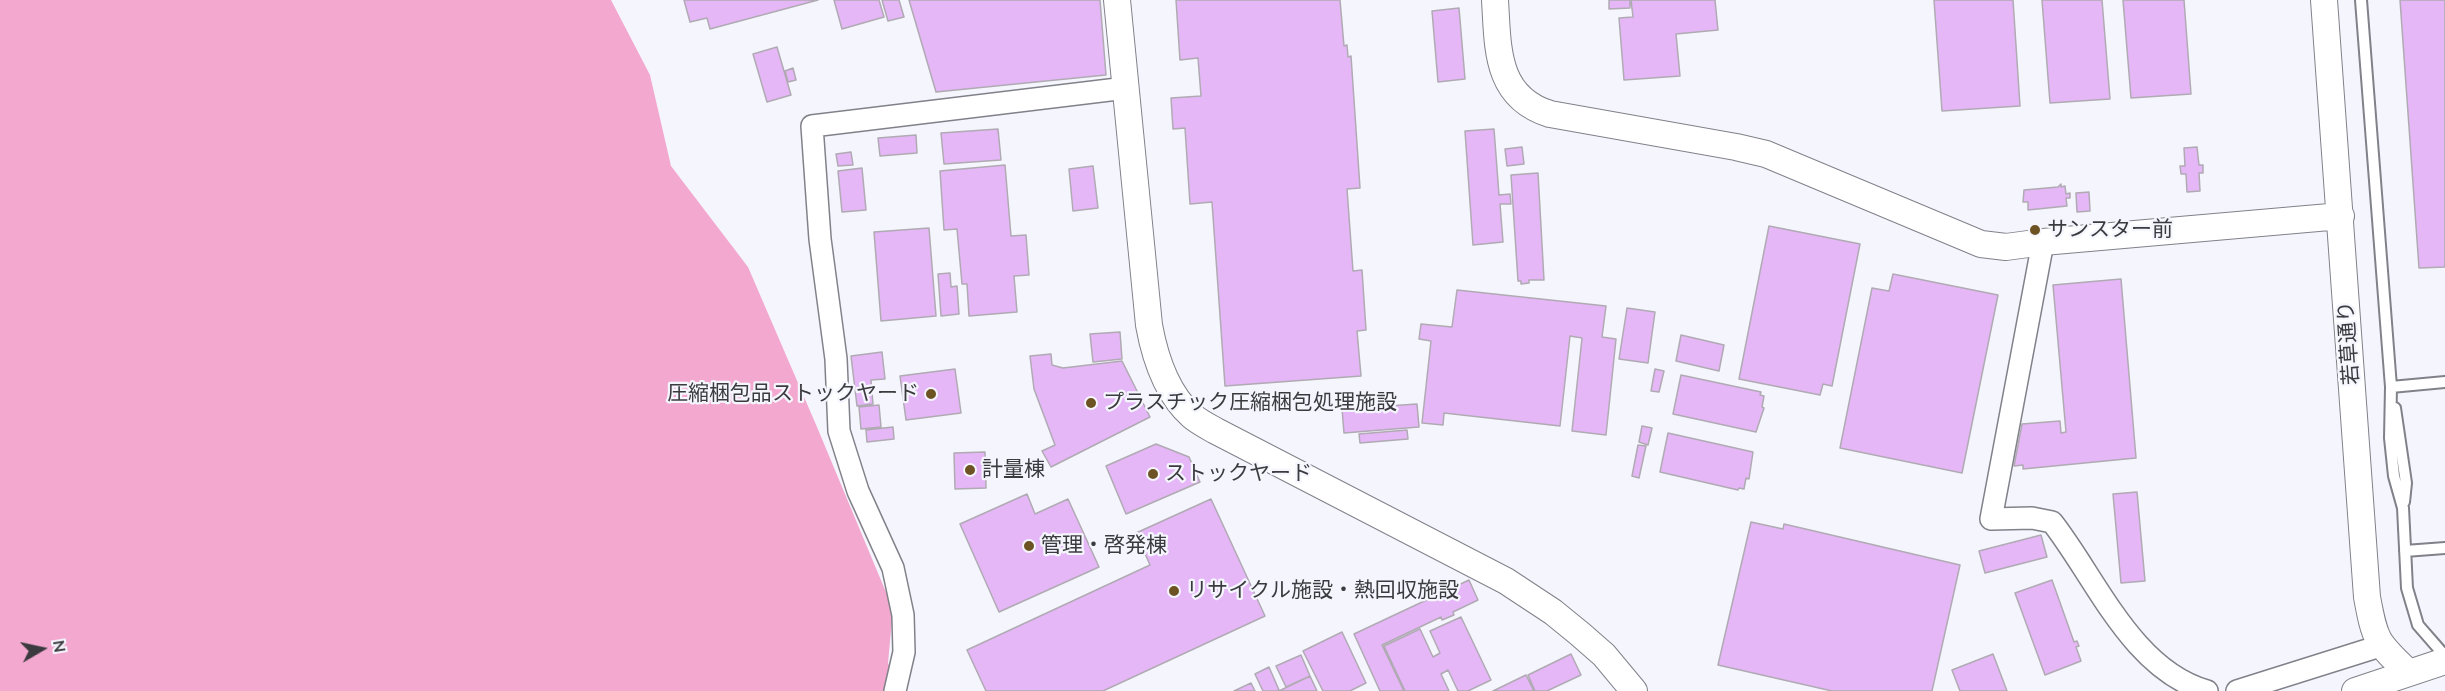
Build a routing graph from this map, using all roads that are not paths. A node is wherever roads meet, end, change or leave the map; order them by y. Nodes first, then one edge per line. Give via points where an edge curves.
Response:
1 (1117, 0) edge
2 (1495, 0) edge
3 (2324, 0) edge
4 (2361, 0) edge
5 (1126, 88) junction
6 (2341, 216) junction
7 (2043, 242) junction
8 (2445, 382) edge
9 (2391, 387) junction
10 (2445, 548) edge
11 (2405, 551) junction
12 (2380, 646) junction
13 (2445, 656) edge
14 (2445, 661) edge
15 (2408, 672) junction
16 (895, 691) edge
17 (1634, 691) edge
18 (2207, 691) edge
19 (2237, 691) edge
20 (2355, 691) edge

1 - 5 street
2 - 7 street via 1499,55 1505,78 1534,110 1766,154 1981,244 2006,247
3 - 6 street, 若草通り
4 - 9 lane
5 - 16 street via 812,126 820,239 836,359 839,431 858,491 893,568 903,615 904,652
5 - 17 street via 1154,351 1164,376 1193,417 1506,581 1580,634
6 - 7 street
6 - 12 street, 若草通り via 2367,597
7 - 18 street via 1991,519 2032,518 2052,522 2140,650 2195,688
8 - 9 lane
9 - 11 lane via 2406,483
10 - 11 lane
11 - 13 lane via 2407,588 2418,625
12 - 15 street, 若草通り
12 - 19 street
14 - 15 street
15 - 20 street

